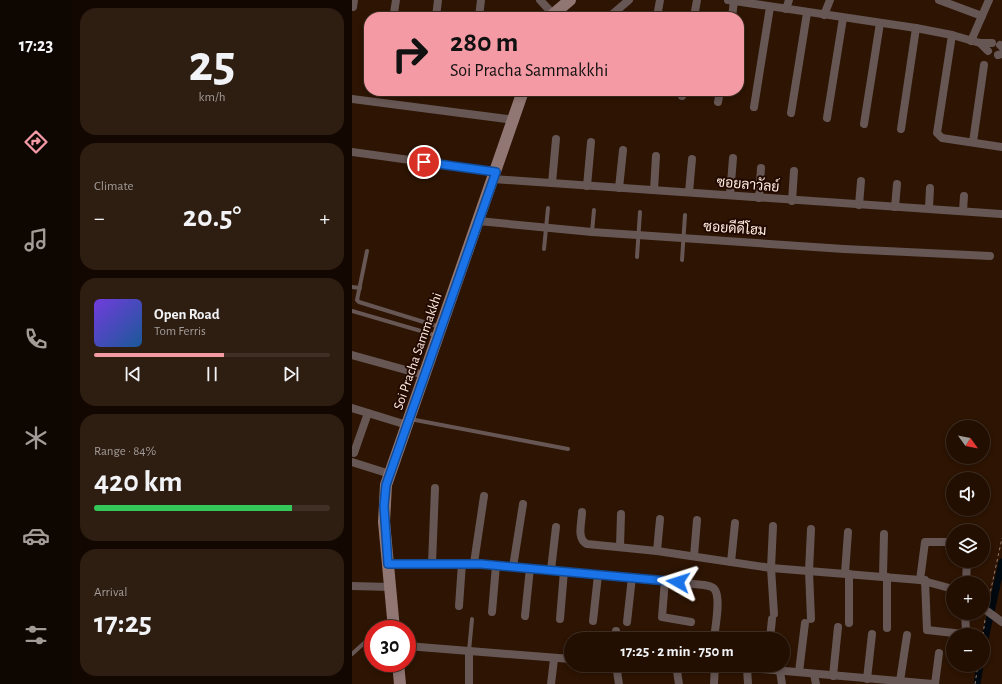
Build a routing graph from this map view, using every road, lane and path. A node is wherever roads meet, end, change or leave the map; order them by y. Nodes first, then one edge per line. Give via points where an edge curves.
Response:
1 (396, 0) edge
2 (438, 0) edge
3 (481, 0) edge
4 (540, 0) edge
5 (570, 0) edge
6 (629, 0) edge
7 (660, 0) edge
8 (697, 0) edge
9 (731, 0) edge
10 (789, 0) edge
11 (830, 0) edge
12 (939, 0) edge
13 (989, 0) edge
14 (747, 2) edge
15 (948, 2) edge
16 (621, 7) junction
17 (770, 7) junction
18 (786, 9) junction
19 (394, 12) dead end
20 (437, 12) edge
21 (480, 12) edge
22 (548, 12) edge
23 (556, 12) edge
24 (615, 12) edge
25 (620, 12) edge
26 (658, 12) edge
27 (695, 12) edge
28 (732, 12) edge
29 (807, 13) junction
30 (824, 15) junction
31 (982, 16) junction
32 (844, 18) junction
33 (880, 23) junction
34 (916, 28) junction
35 (952, 35) junction
36 (971, 41) junction
37 (980, 43) junction
38 (999, 49) edge
39 (988, 51) dead end
40 (984, 65) dead end
41 (521, 96) edge
42 (719, 96) edge
43 (352, 99) edge
44 (718, 102) dead end
45 (754, 107) dead end
46 (791, 113) dead end
47 (827, 118) dead end
48 (514, 120) junction
49 (864, 124) dead end
50 (901, 129) dead end
51 (556, 139) dead end
52 (591, 142) dead end
53 (973, 142) junction
54 (1002, 147) edge
55 (623, 150) dead end
56 (352, 152) edge
57 (656, 156) dead end
58 (692, 158) dead end
59 (733, 158) dead end
60 (761, 168) dead end
61 (794, 171) dead end
62 (495, 175) junction
63 (860, 181) dead end
64 (552, 183) junction
65 (897, 184) dead end
66 (587, 186) junction
67 (619, 188) junction
68 (930, 188) dead end
69 (654, 190) junction
70 (689, 192) junction
71 (730, 195) junction
72 (964, 196) dead end
73 (759, 198) junction
74 (792, 201) junction
75 (859, 205) junction
76 (895, 207) junction
77 (548, 208) dead end
78 (929, 208) junction
79 (594, 210) dead end
80 (963, 211) junction
81 (640, 212) dead end
82 (1001, 214) dead end
83 (686, 215) dead end
84 (478, 221) junction
85 (547, 228) junction
86 (592, 232) junction
87 (639, 235) junction
88 (683, 238) junction
89 (544, 249) dead end
90 (367, 251) dead end
91 (990, 256) dead end
92 (637, 257) dead end
93 (682, 260) dead end
94 (352, 287) edge
95 (360, 288) junction
96 (352, 312) edge
97 (439, 332) junction
98 (352, 355) edge
99 (424, 375) junction
100 (352, 408) edge
101 (368, 413) junction
102 (408, 422) junction
103 (568, 449) dead end
104 (354, 453) dead end
105 (352, 462) edge
106 (390, 474) junction
107 (435, 488) dead end
108 (484, 496) dead end
109 (523, 504) dead end
110 (582, 512) dead end
111 (621, 514) dead end
112 (660, 519) dead end
113 (697, 520) dead end
114 (735, 523) dead end
115 (773, 526) dead end
116 (556, 527) dead end
117 (811, 529) dead end
118 (848, 532) dead end
119 (884, 534) dead end
120 (1002, 538) edge
121 (946, 542) edge
122 (620, 547) junction
123 (656, 551) junction
124 (694, 556) junction
125 (731, 562) junction
126 (462, 563) junction
127 (474, 563) junction
128 (388, 564) junction
129 (432, 564) junction
130 (496, 565) junction
131 (513, 567) junction
132 (530, 568) junction
133 (771, 568) junction
134 (551, 570) junction
135 (564, 571) junction
136 (809, 571) junction
137 (847, 573) junction
138 (598, 574) junction
139 (632, 577) junction
140 (885, 577) junction
141 (665, 580) junction
142 (923, 580) junction
143 (352, 586) edge
144 (391, 587) junction
145 (946, 587) edge
146 (990, 589) edge
147 (459, 606) dead end
148 (990, 610) edge
149 (492, 612) dead end
150 (525, 616) dead end
151 (472, 619) dead end
152 (560, 619) dead end
153 (393, 620) edge
154 (965, 620) edge
155 (593, 621) dead end
156 (627, 622) dead end
157 (690, 622) dead end
158 (1002, 622) edge
159 (849, 623) dead end
160 (838, 627) dead end
161 (887, 628) dead end
162 (715, 632) edge
163 (771, 632) edge
164 (872, 634) dead end
165 (907, 635) dead end
166 (364, 644) edge
167 (416, 647) edge
168 (469, 651) junction
169 (939, 652) dead end
170 (352, 654) edge
171 (554, 659) junction
172 (564, 659) edge
173 (399, 672) edge
174 (617, 672) edge
175 (677, 672) edge
176 (715, 672) edge
177 (747, 672) edge
178 (780, 672) edge
179 (790, 672) edge
180 (799, 672) junction
181 (977, 672) edge
182 (814, 674) junction
183 (833, 676) junction
184 (867, 678) junction
185 (850, 681) edge
186 (900, 681) junction
187 (883, 682) edge
188 (918, 683) edge
189 (400, 684) edge
190 (468, 684) edge
191 (551, 684) edge
192 (619, 684) edge
193 (679, 684) edge
194 (714, 684) edge
195 (748, 684) edge
196 (782, 684) edge
197 (816, 684) edge
198 (934, 684) edge
199 (975, 684) edge

1 - 19 street
2 - 20 street
3 - 21 street
4 - 22 street
5 - 23 street
6 - 16 street
7 - 26 street
8 - 27 street
9 - 14 street
9 - 28 street
10 - 18 street
11 - 30 street
12 - 15 street
13 - 31 street
14 - 17 street
15 - 31 street
16 - 24 street
16 - 25 street
17 - 18 street
17 - 45 street
18 - 29 street
29 - 30 street
29 - 46 street
30 - 32 street
31 - 36 street
32 - 33 street
32 - 47 street
33 - 34 street
33 - 49 street
34 - 35 street
34 - 50 street
35 - 36 street
35 - 53 street via 937,133 942,138
36 - 37 street
37 - 38 street
37 - 39 street
40 - 53 street
41 - 48 street, Soi Pracha Sammakkhi
42 - 44 street
43 - 48 street
48 - 62 street, Soi Pracha Sammakkhi
51 - 64 street
52 - 66 street
53 - 54 street
55 - 67 street
56 - 62 street, ซอยลาวัลย์
57 - 69 street
58 - 70 street
59 - 71 street
60 - 73 street
61 - 74 street
62 - 64 street, ซอยลาวัลย์
62 - 84 street, Soi Pracha Sammakkhi
63 - 75 street
64 - 66 street, ซอยลาวัลย์
65 - 76 street
66 - 67 street, ซอยลาวัลย์
67 - 69 street, ซอยลาวัลย์
68 - 78 street
69 - 70 street, ซอยลาวัลย์
70 - 71 street, ซอยลาวัลย์
71 - 73 street, ซอยลาวัลย์
72 - 80 street
73 - 74 street, ซอยลาวัลย์
74 - 75 street, ซอยลาวัลย์
75 - 76 street, ซอยลาวัลย์
76 - 78 street, ซอยลาวัลย์
77 - 85 lane
78 - 80 street, ซอยลาวัลย์
79 - 86 lane
80 - 82 street, ซอยลาวัลย์
81 - 87 lane
83 - 88 lane
84 - 85 street, ซอยดีดีโฮม
84 - 97 street, Soi Pracha Sammakkhi
85 - 86 street, ซอยดีดีโฮม
85 - 89 lane
86 - 87 street, ซอยดีดีโฮม
87 - 88 street, ซอยดีดีโฮม
87 - 92 lane
88 - 91 street, ซอยดีดีโฮม
88 - 93 lane
90 - 95 lane
94 - 95 lane
95 - 97 lane via 358,300 361,303
96 - 97 lane
97 - 99 street, Soi Pracha Sammakkhi
98 - 99 street
99 - 102 street, Soi Pracha Sammakkhi
100 - 101 street
101 - 102 street
101 - 104 street
102 - 103 lane
102 - 106 street, Soi Pracha Sammakkhi
105 - 106 street
106 - 128 street, Soi Pracha Sammakkhi via 384,506
107 - 129 street
108 - 127 street
109 - 131 street
110 - 122 street via 580,537 583,542
111 - 122 street
112 - 123 street
113 - 124 street
114 - 125 street
115 - 133 street
116 - 134 street
117 - 136 street
118 - 137 street
119 - 140 street
120 - 146 path
121 - 142 street via 925,542
122 - 123 street
123 - 124 street
124 - 125 street
125 - 133 street
126 - 127 street
126 - 129 street
126 - 147 street
127 - 130 street
128 - 129 street
128 - 144 street, Soi Pracha Sammakkhi
130 - 131 street
130 - 149 street
131 - 132 street
132 - 134 street
132 - 150 street
133 - 136 street
133 - 163 street via 773,617
134 - 135 street
135 - 138 street
135 - 152 street
136 - 137 street
136 - 180 street via 808,621
137 - 140 street
137 - 159 street
138 - 139 street
138 - 155 street
139 - 141 street
139 - 156 street
140 - 142 street
140 - 161 street
141 - 157 street via 662,617
141 - 162 street via 704,584 716,591 718,604
142 - 145 street
142 - 154 street via 927,630 963,634 966,631
143 - 144 street
144 - 153 street, Soi Pracha Sammakkhi
148 - 158 street, bridge
151 - 168 lane
160 - 183 street
164 - 184 street
165 - 186 street
166 - 170 lane
167 - 168 street
168 - 171 street
168 - 190 street
169 - 198 street
171 - 172 street
171 - 191 street
173 - 189 street
174 - 192 street
175 - 193 street
176 - 194 street
177 - 195 street
178 - 196 street
179 - 180 street
180 - 182 street
181 - 199 path
182 - 183 street
182 - 197 street
183 - 185 street
184 - 185 street
184 - 187 street
186 - 187 street
186 - 188 street
188 - 198 street

